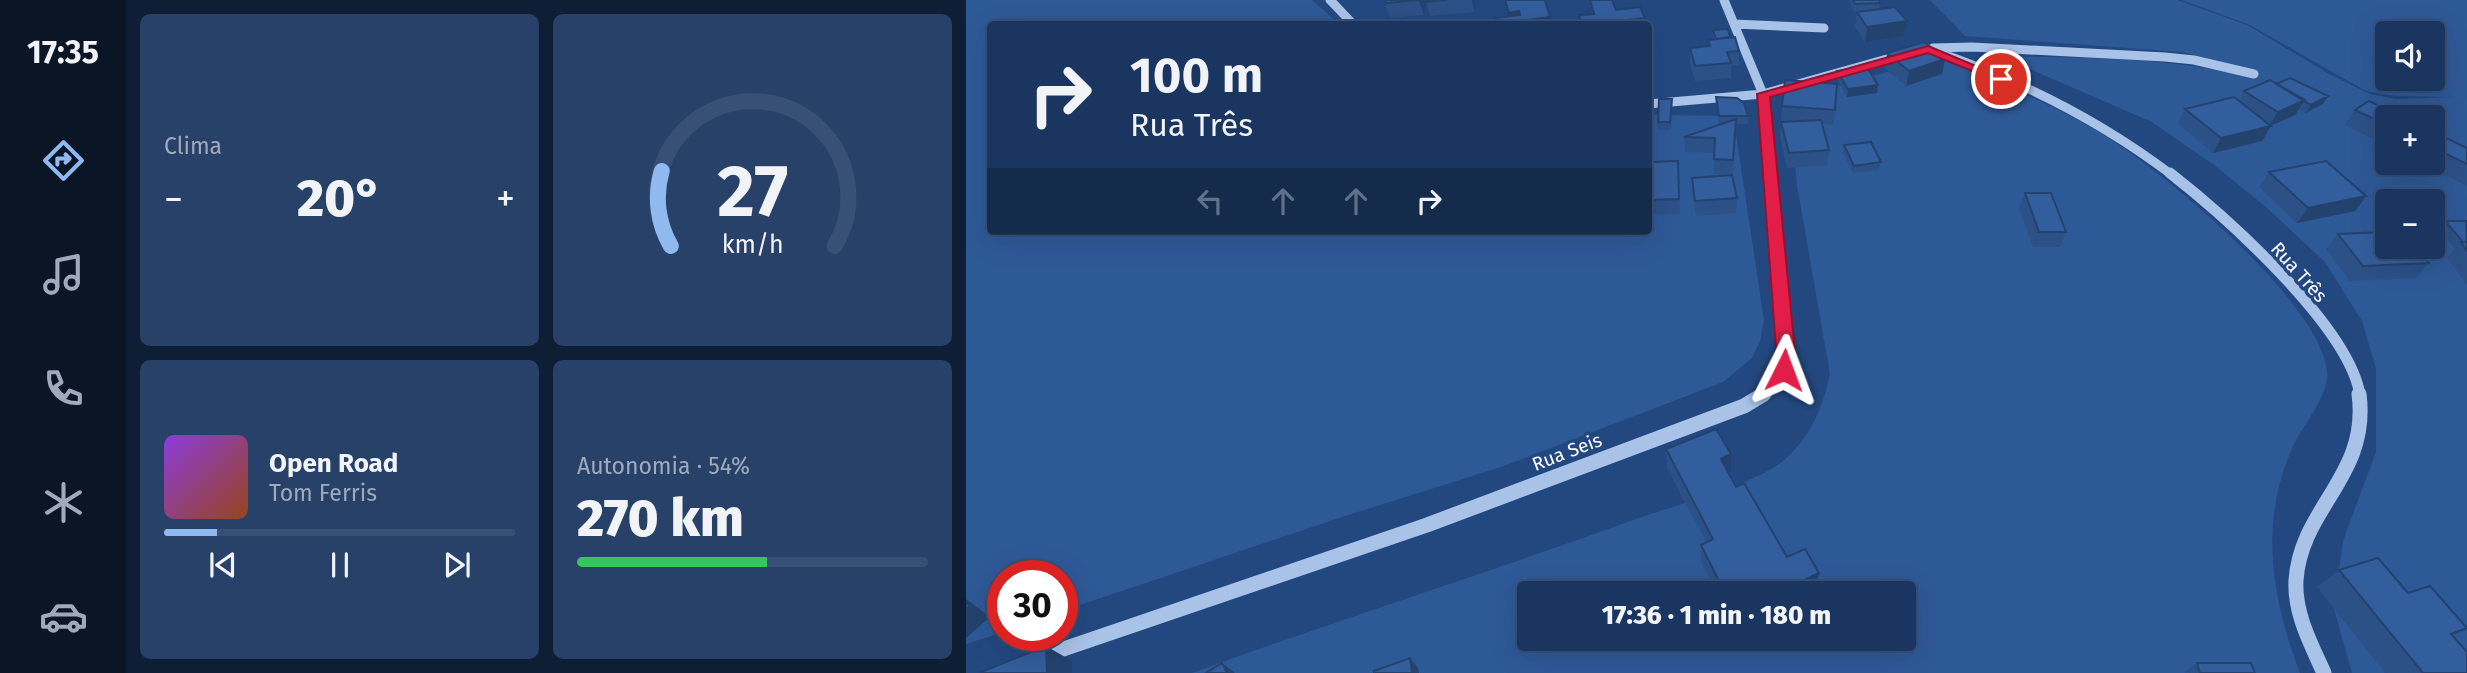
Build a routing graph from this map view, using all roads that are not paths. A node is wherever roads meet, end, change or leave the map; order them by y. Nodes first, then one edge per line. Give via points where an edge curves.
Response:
1 (1330, 0) edge
2 (1724, 0) edge
3 (1350, 21) edge
4 (1734, 24) junction
5 (1824, 29) dead end
6 (1928, 49) junction
7 (2253, 74) dead end
8 (1763, 94) junction
9 (1652, 104) edge
10 (1032, 660) edge
11 (2324, 673) edge

1 - 3 street
2 - 4 street, Rua Seis
4 - 5 street
4 - 8 street, Rua Seis
6 - 7 street via 1972,47 2175,58
6 - 8 street
6 - 11 street, Rua Três via 2072,110 2180,180 2273,268 2345,357 2357,380 2360,435 2350,463 2295,565 2296,598 2304,630
8 - 9 street
8 - 10 street, Rua Seis via 1787,351 1777,384 1765,394 1427,525

